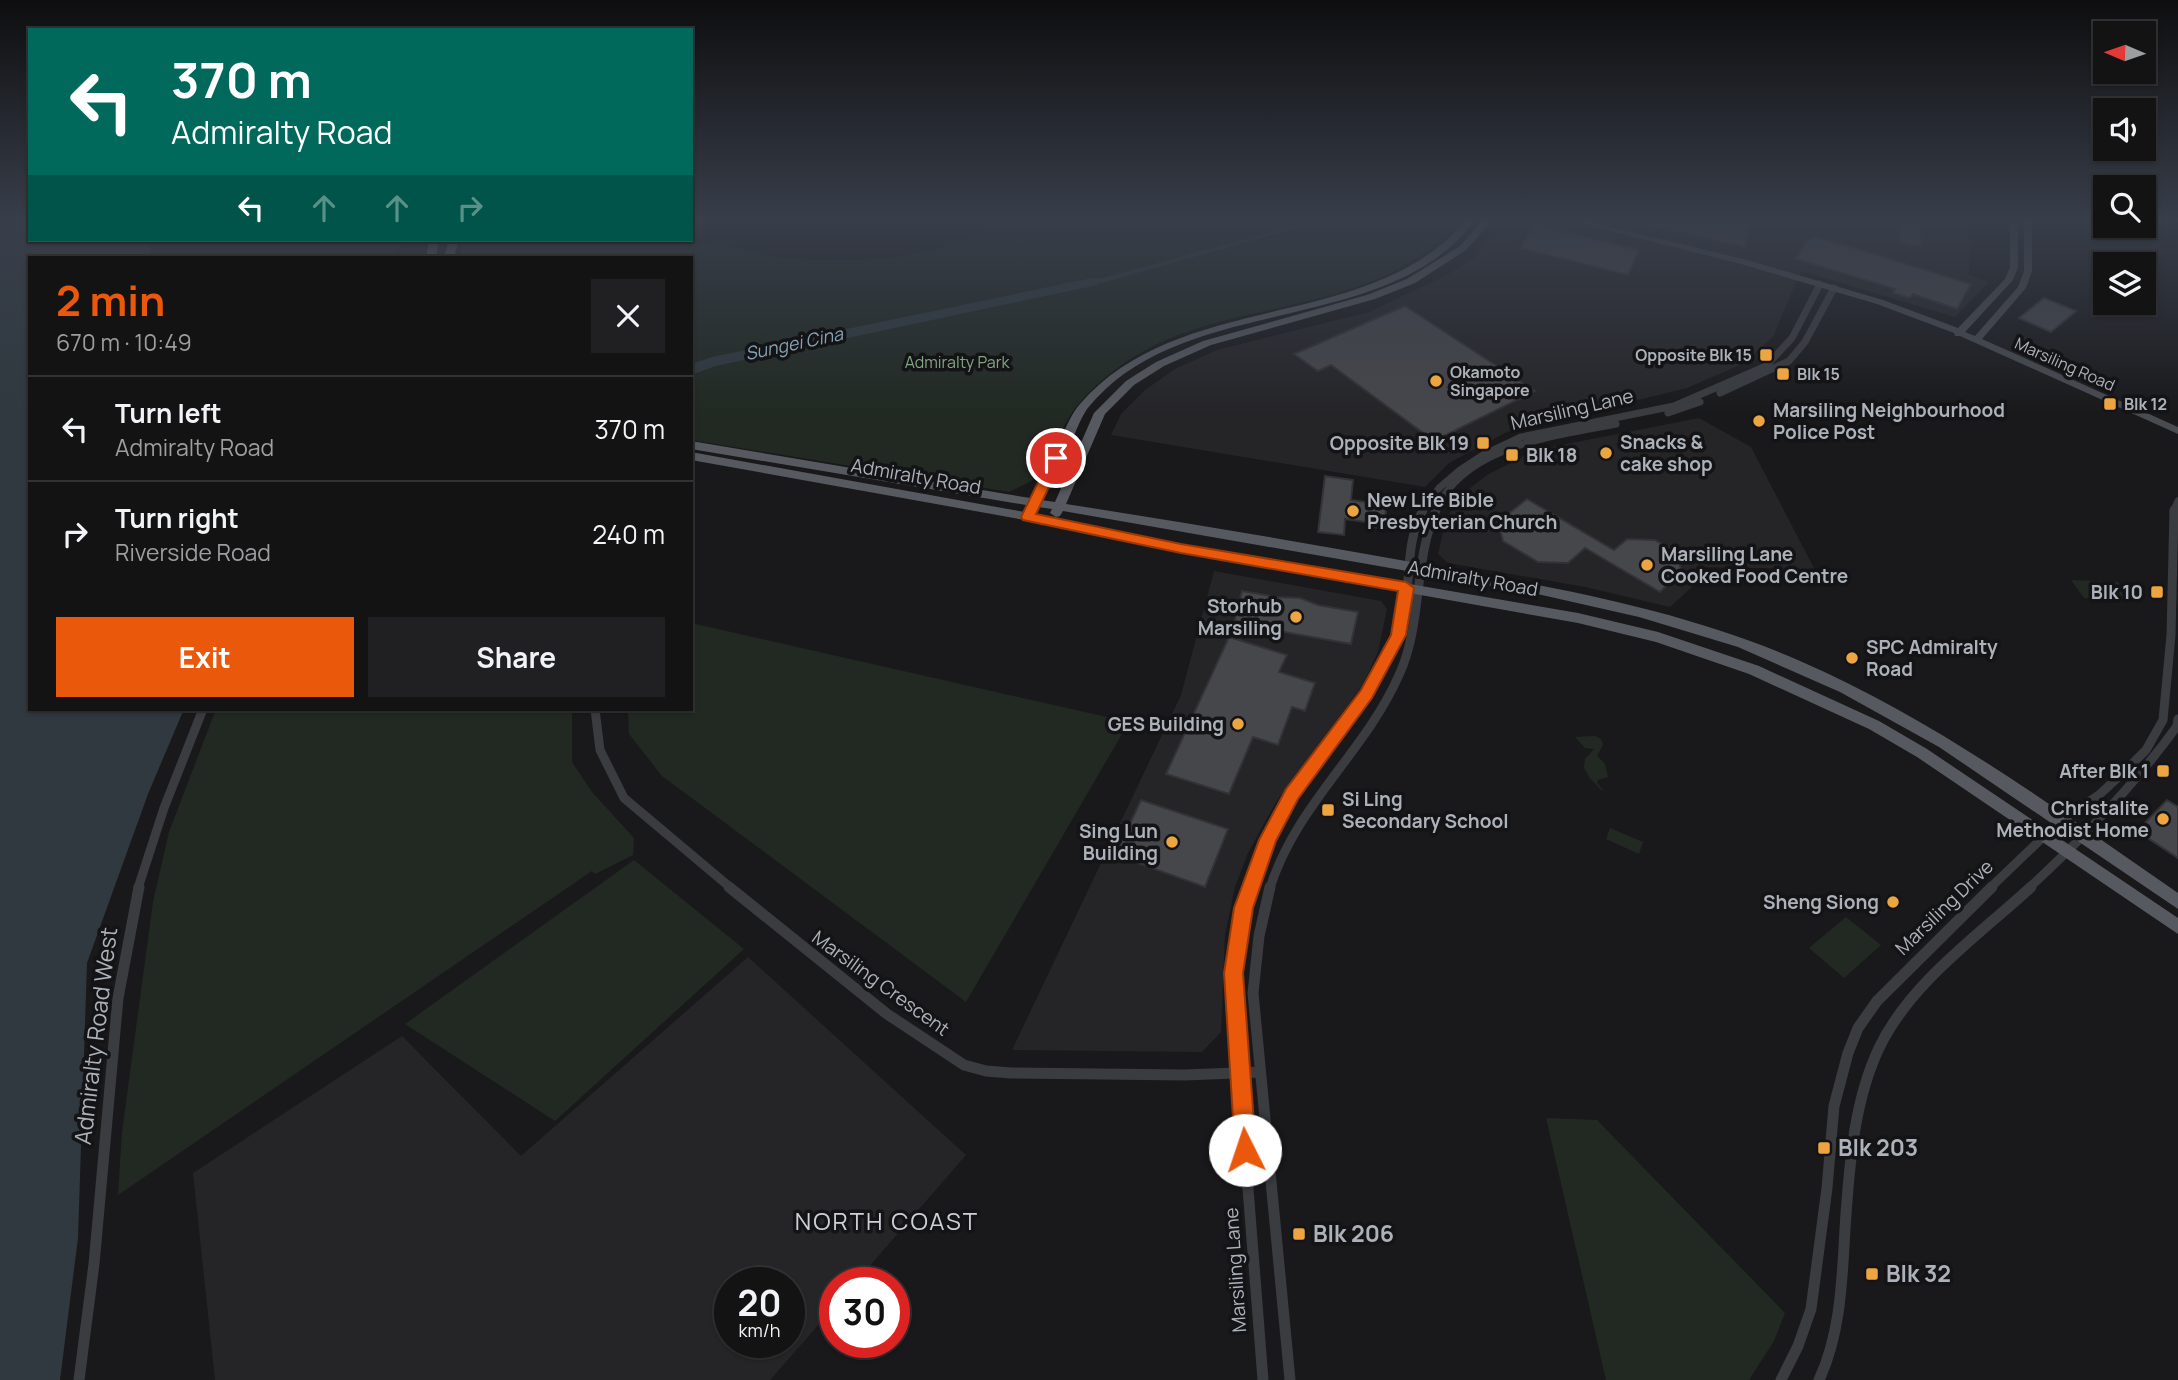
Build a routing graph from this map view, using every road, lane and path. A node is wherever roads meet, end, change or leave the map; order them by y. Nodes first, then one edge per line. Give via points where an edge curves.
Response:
1 (1368, 286) edge
2 (1398, 286) edge
3 (1819, 286) edge
4 (1828, 286) edge
5 (2003, 286) edge
6 (2020, 286) edge
7 (1834, 288) junction
8 (1961, 331) junction
9 (1978, 338) junction
10 (2178, 424) edge
11 (2178, 431) edge
12 (1559, 433) junction
13 (693, 445) edge
14 (693, 456) edge
15 (2178, 501) edge
16 (1033, 503) junction
17 (1059, 507) junction
18 (1028, 517) junction
19 (1053, 521) junction
20 (1416, 567) junction
21 (1412, 589) junction
22 (201, 711) edge
23 (595, 711) edge
24 (2178, 719) edge
25 (2060, 821) junction
26 (2082, 835) junction
27 (2044, 836) junction
28 (2067, 852) junction
29 (2178, 902) edge
30 (2178, 927) edge
31 (1260, 1072) junction
32 (1240, 1074) junction
33 (79, 1380) edge
34 (1263, 1380) edge
35 (1290, 1380) edge
36 (1781, 1380) edge
37 (1819, 1380) edge

1 - 16 main road via 1197,335 1112,378 1084,406
2 - 17 main road via 1207,343 1129,383 1100,413
3 - 12 street, Marsiling Lane via 1792,338 1766,366 1674,406
4 - 7 street, Marsiling Road
5 - 8 street
6 - 9 street
7 - 8 street, Marsiling Road
7 - 12 street, Marsiling Lane via 1805,342 1789,360 1679,411
8 - 9 street, Marsiling Road
9 - 10 street, Marsiling Road
9 - 11 street, Marsiling Road
12 - 20 street, Marsiling Lane via 1517,446 1452,486 1430,521
12 - 20 street, Marsiling Lane via 1506,444 1445,482 1428,500 1415,529
13 - 16 main road, Admiralty Road
14 - 18 main road, Admiralty Road
15 - 25 street, Marsiling Drive via 2172,525 2171,635 2163,720 2146,750 2126,770
16 - 17 main road, Admiralty Road
16 - 18 main road
17 - 19 main road
17 - 20 main road, Admiralty Road
18 - 19 main road, Admiralty Road
19 - 21 main road, Admiralty Road
20 - 21 street, Marsiling Lane
20 - 25 main road, Admiralty Road via 1614,606 1756,649 1896,716
21 - 27 main road, Admiralty Road via 1618,626 1755,670 1874,725
21 - 31 street, Marsiling Lane via 1410,642 1392,690 1312,804 1273,878 1254,972
21 - 32 street, Marsiling Lane via 1399,635 1367,694 1292,794 1248,894 1233,973
22 - 33 street, Admiralty Road West via 153,835 127,943
23 - 32 street, Marsiling Crescent via 600,750 624,798 801,947 887,1014 964,1065 1001,1072
24 - 26 street via 2134,784
25 - 26 main road, Admiralty Road
25 - 27 street, Marsiling Drive
26 - 28 street
26 - 29 main road, Admiralty Road
27 - 28 main road, Admiralty Road
27 - 36 street, Marsiling Drive via 1922,954 1858,1028 1834,1106 1811,1309
28 - 30 main road, Admiralty Road
28 - 37 street via 1941,970 1880,1045 1857,1116 1838,1323
31 - 32 street, Marsiling Crescent
31 - 35 street, Marsiling Lane
32 - 34 street, Marsiling Lane

